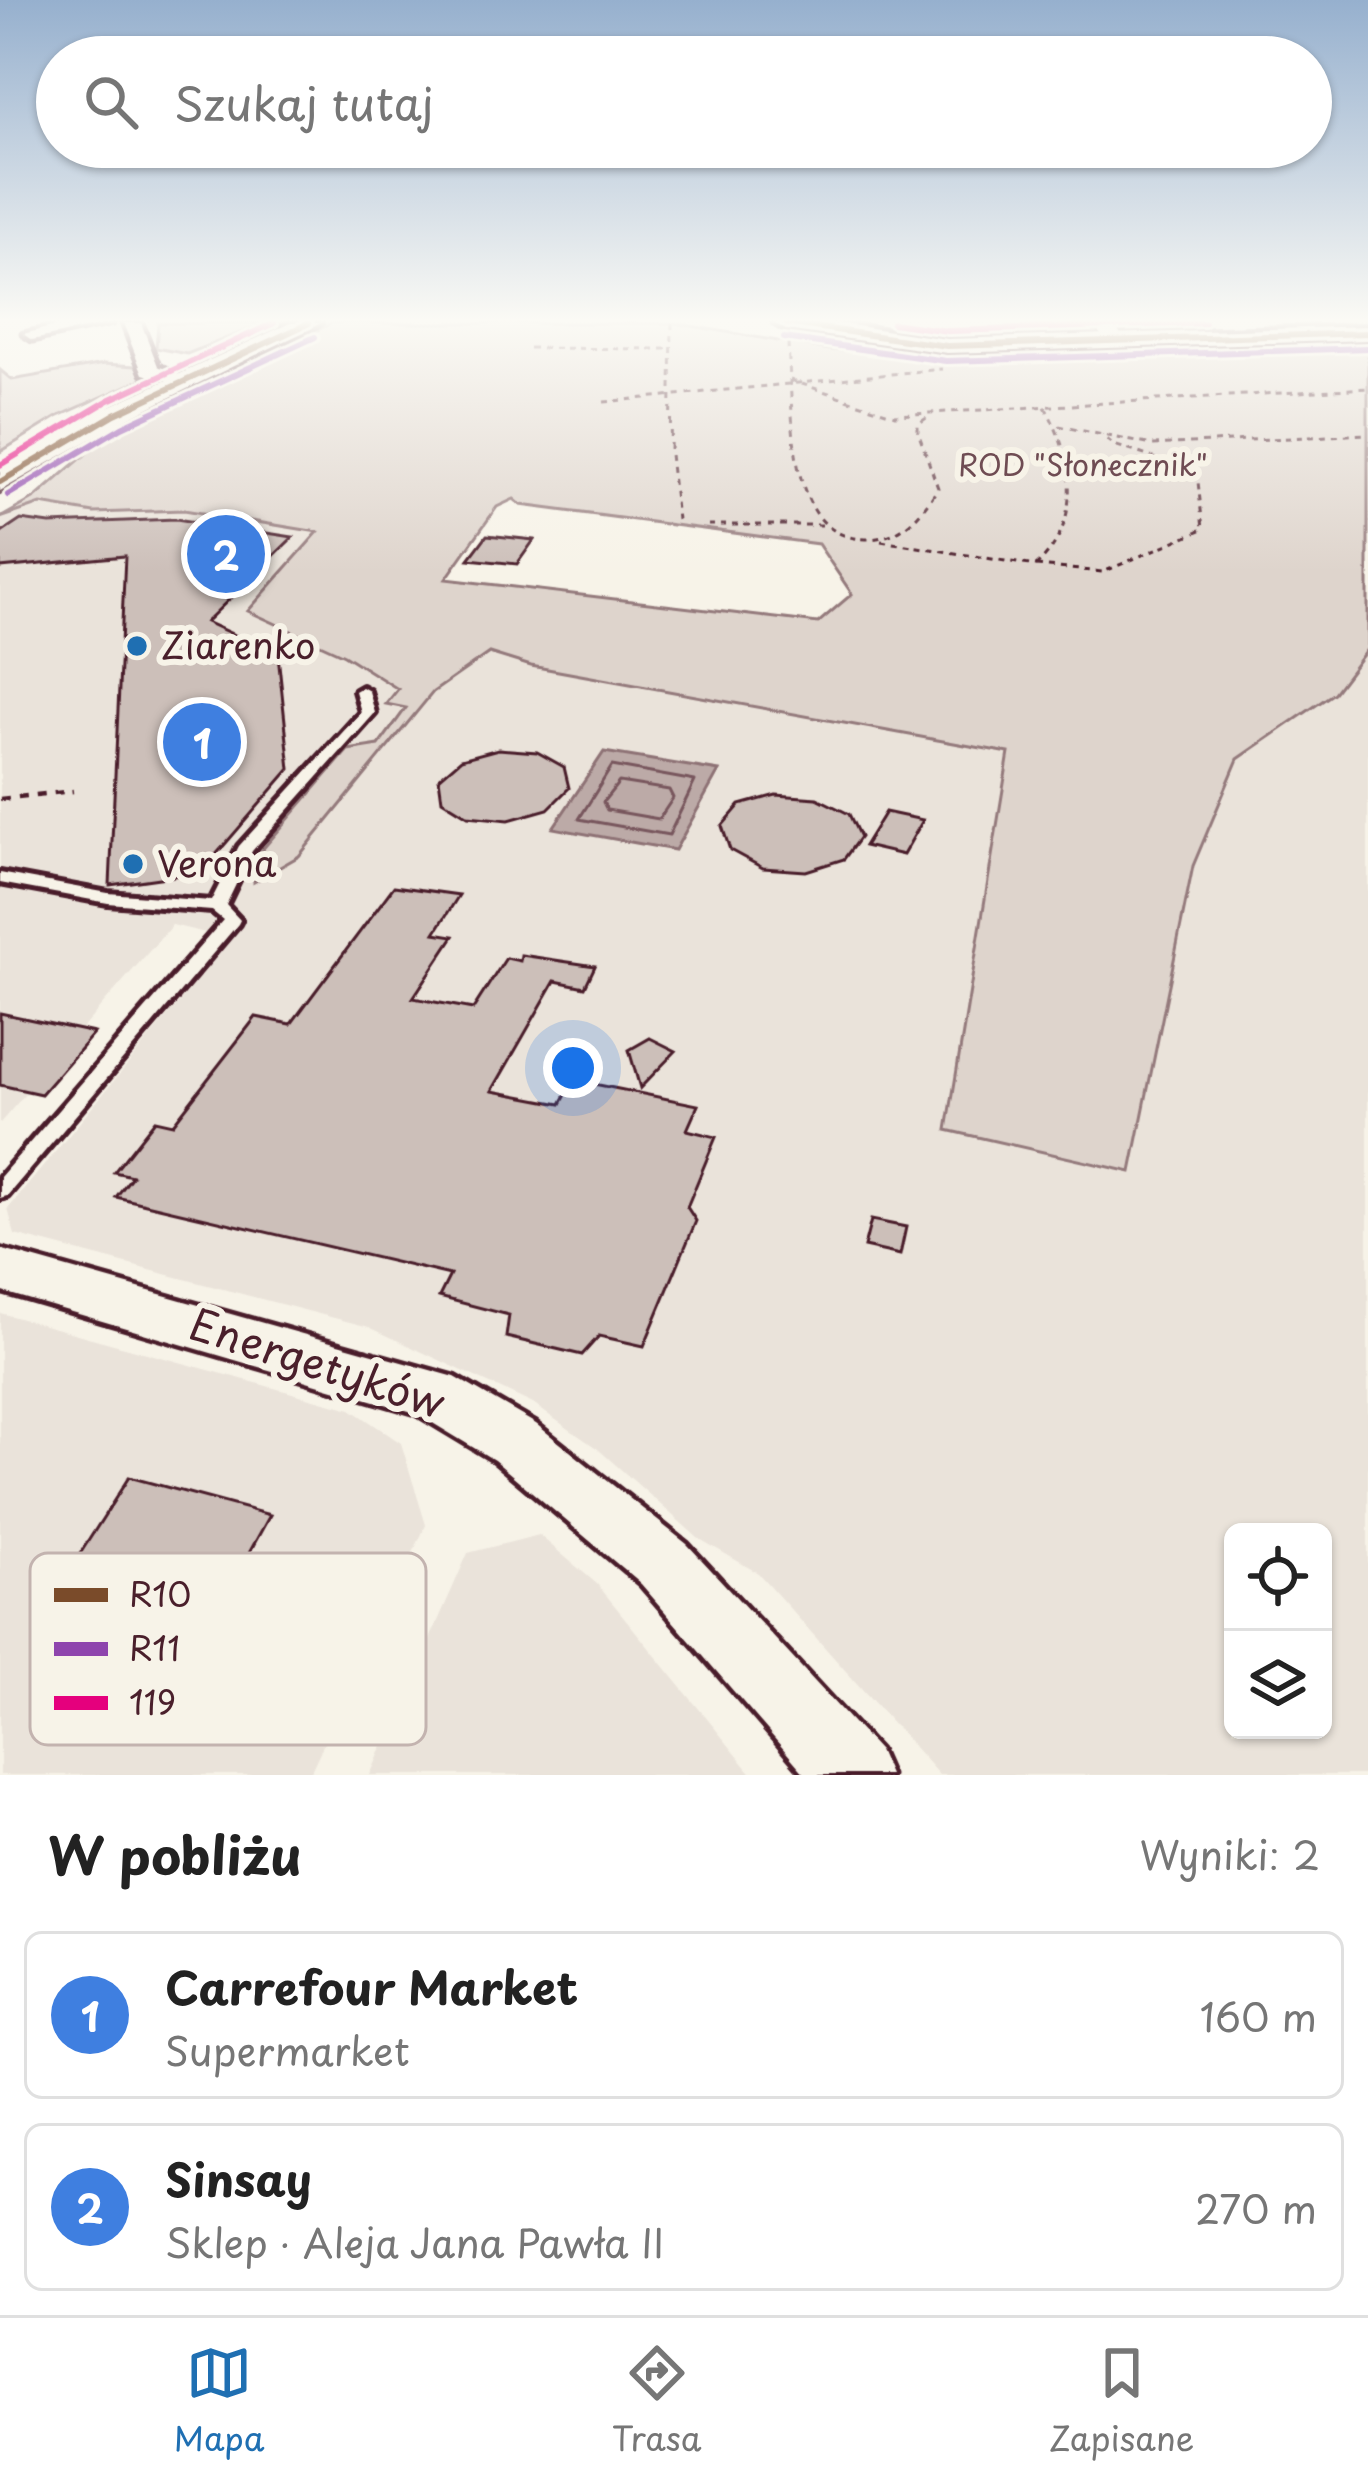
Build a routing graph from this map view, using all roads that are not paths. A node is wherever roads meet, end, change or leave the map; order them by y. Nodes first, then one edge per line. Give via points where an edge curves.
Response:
1 (136, 406) edge
2 (3, 478) edge
3 (362, 691) dead end
4 (0, 878) edge
5 (218, 906) junction
6 (0, 1191) edge
7 (0, 1270) edge
8 (853, 1775) edge

1 - 2 street
3 - 5 lane via 368,713 245,849
4 - 5 lane via 108,898
5 - 6 lane via 232,920
7 - 8 street, Energetyków via 434,1394 515,1442 664,1564

